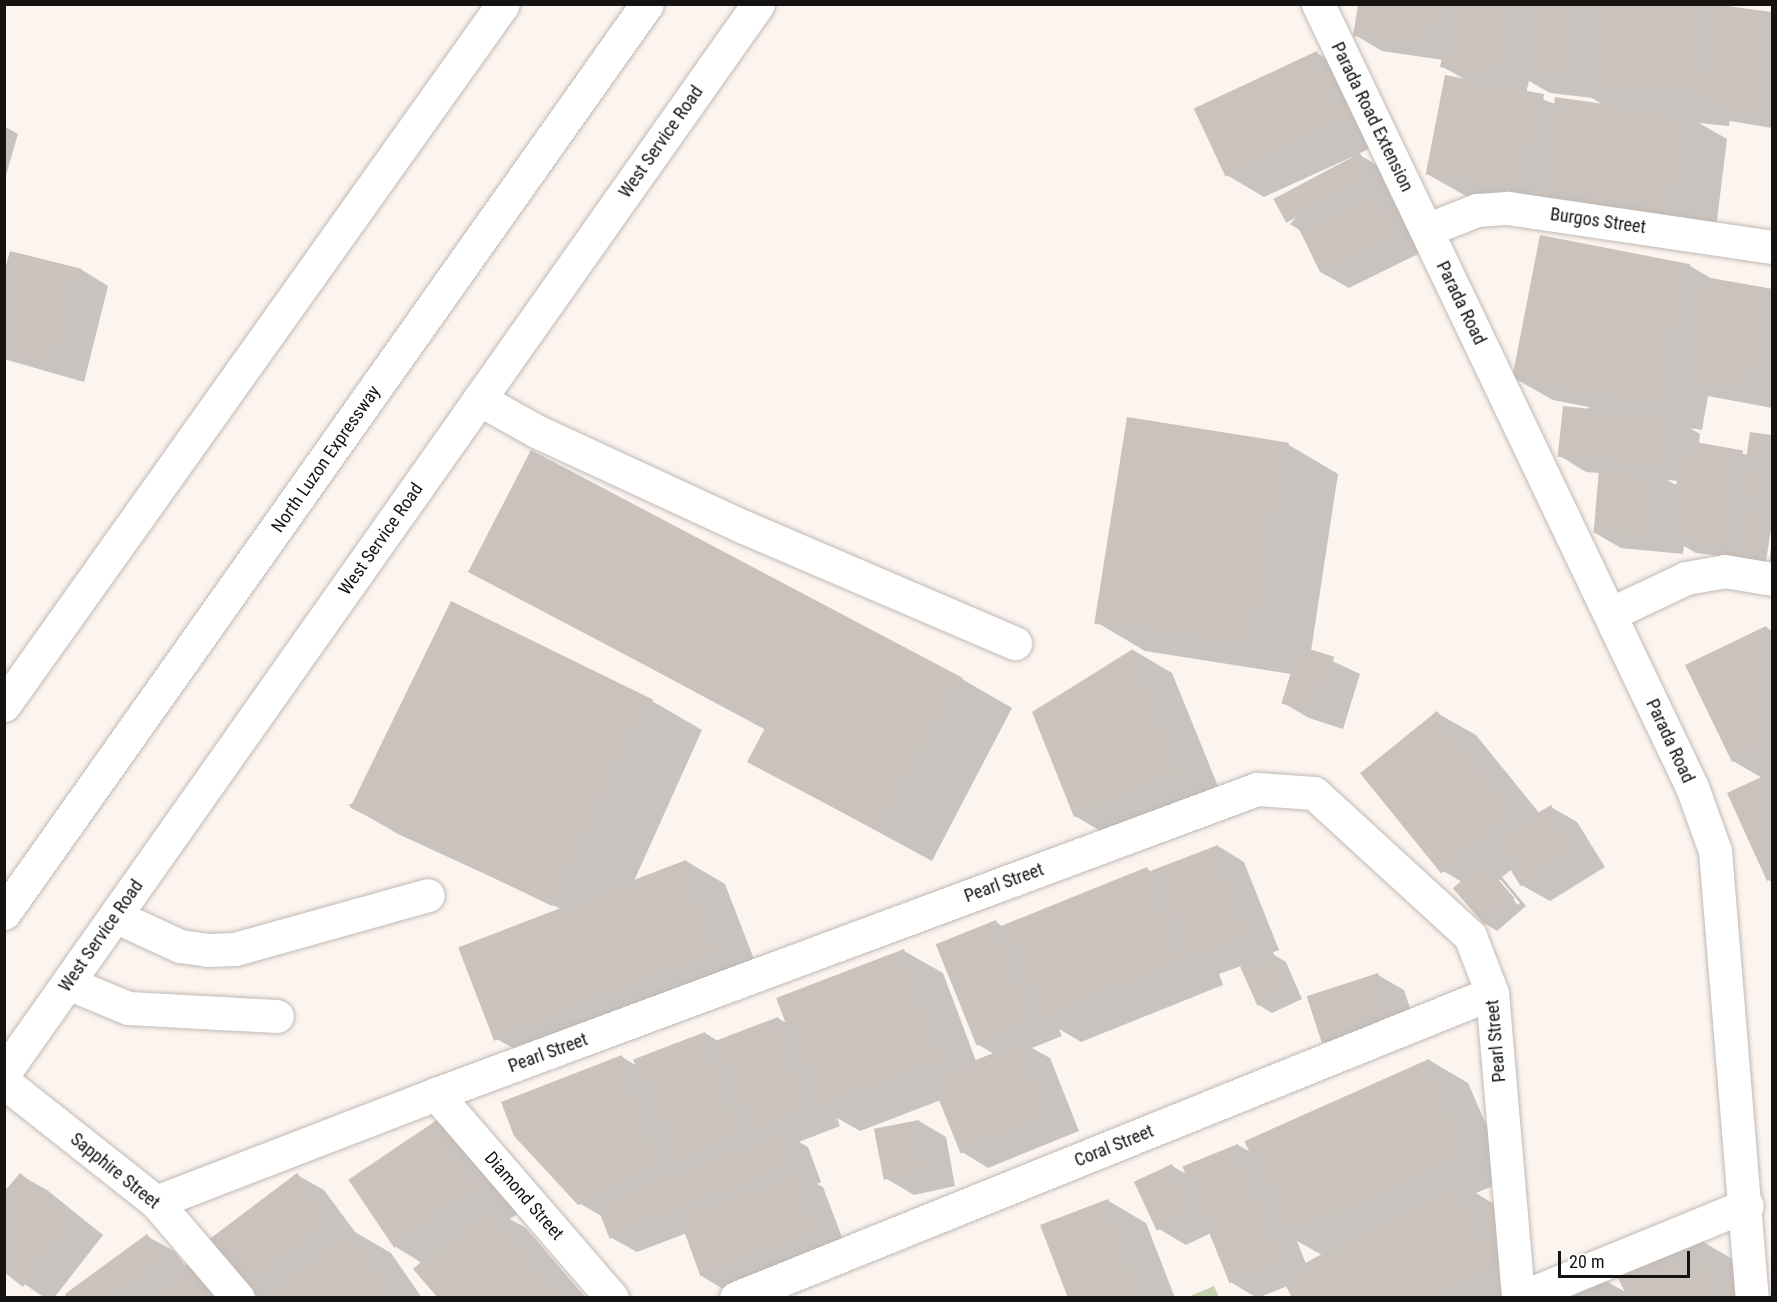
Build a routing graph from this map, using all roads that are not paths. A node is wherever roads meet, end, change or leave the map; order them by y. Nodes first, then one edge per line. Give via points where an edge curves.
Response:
1 (502, 4) edge
2 (647, 4) edge
3 (758, 4) edge
4 (1318, 4) edge
5 (1426, 230) junction
6 (1773, 247) edge
7 (479, 399) junction
8 (1773, 579) edge
9 (1610, 614) junction
10 (1015, 643) dead end
11 (4, 705) edge
12 (428, 894) dead end
13 (4, 913) edge
14 (116, 916) junction
15 (68, 983) junction
16 (1492, 993) junction
17 (277, 1016) dead end
18 (4, 1073) edge
19 (4, 1082) edge
20 (436, 1094) junction
21 (156, 1202) junction
22 (1747, 1205) junction
23 (238, 1298) edge
24 (612, 1298) edge
25 (736, 1298) edge
26 (1519, 1298) edge
27 (1752, 1298) edge

1 - 11 main road
2 - 13 main road, North Luzon Expressway
3 - 7 main road, West Service Road
4 - 5 main road, Parada Road Extension
5 - 6 main road, Burgos Street via 1476,210 1508,208
5 - 9 main road, Parada Road
7 - 10 main road via 536,431 744,527
7 - 14 main road, West Service Road
8 - 9 main road via 1724,571 1686,578
9 - 22 main road, Parada Road via 1692,788 1715,851
12 - 14 main road via 235,949 180,946
14 - 15 main road, West Service Road
15 - 17 main road via 128,1008
15 - 18 main road, West Service Road
16 - 20 main road, Pearl Street via 1470,936 1314,793 1257,789
16 - 25 main road, Coral Street
16 - 26 main road, Pearl Street
19 - 21 main road, Sapphire Street
20 - 21 main road, Pearl Street
20 - 24 main road, Diamond Street
21 - 23 main road, Sapphire Street
22 - 26 main road
22 - 27 main road, Parada Road

